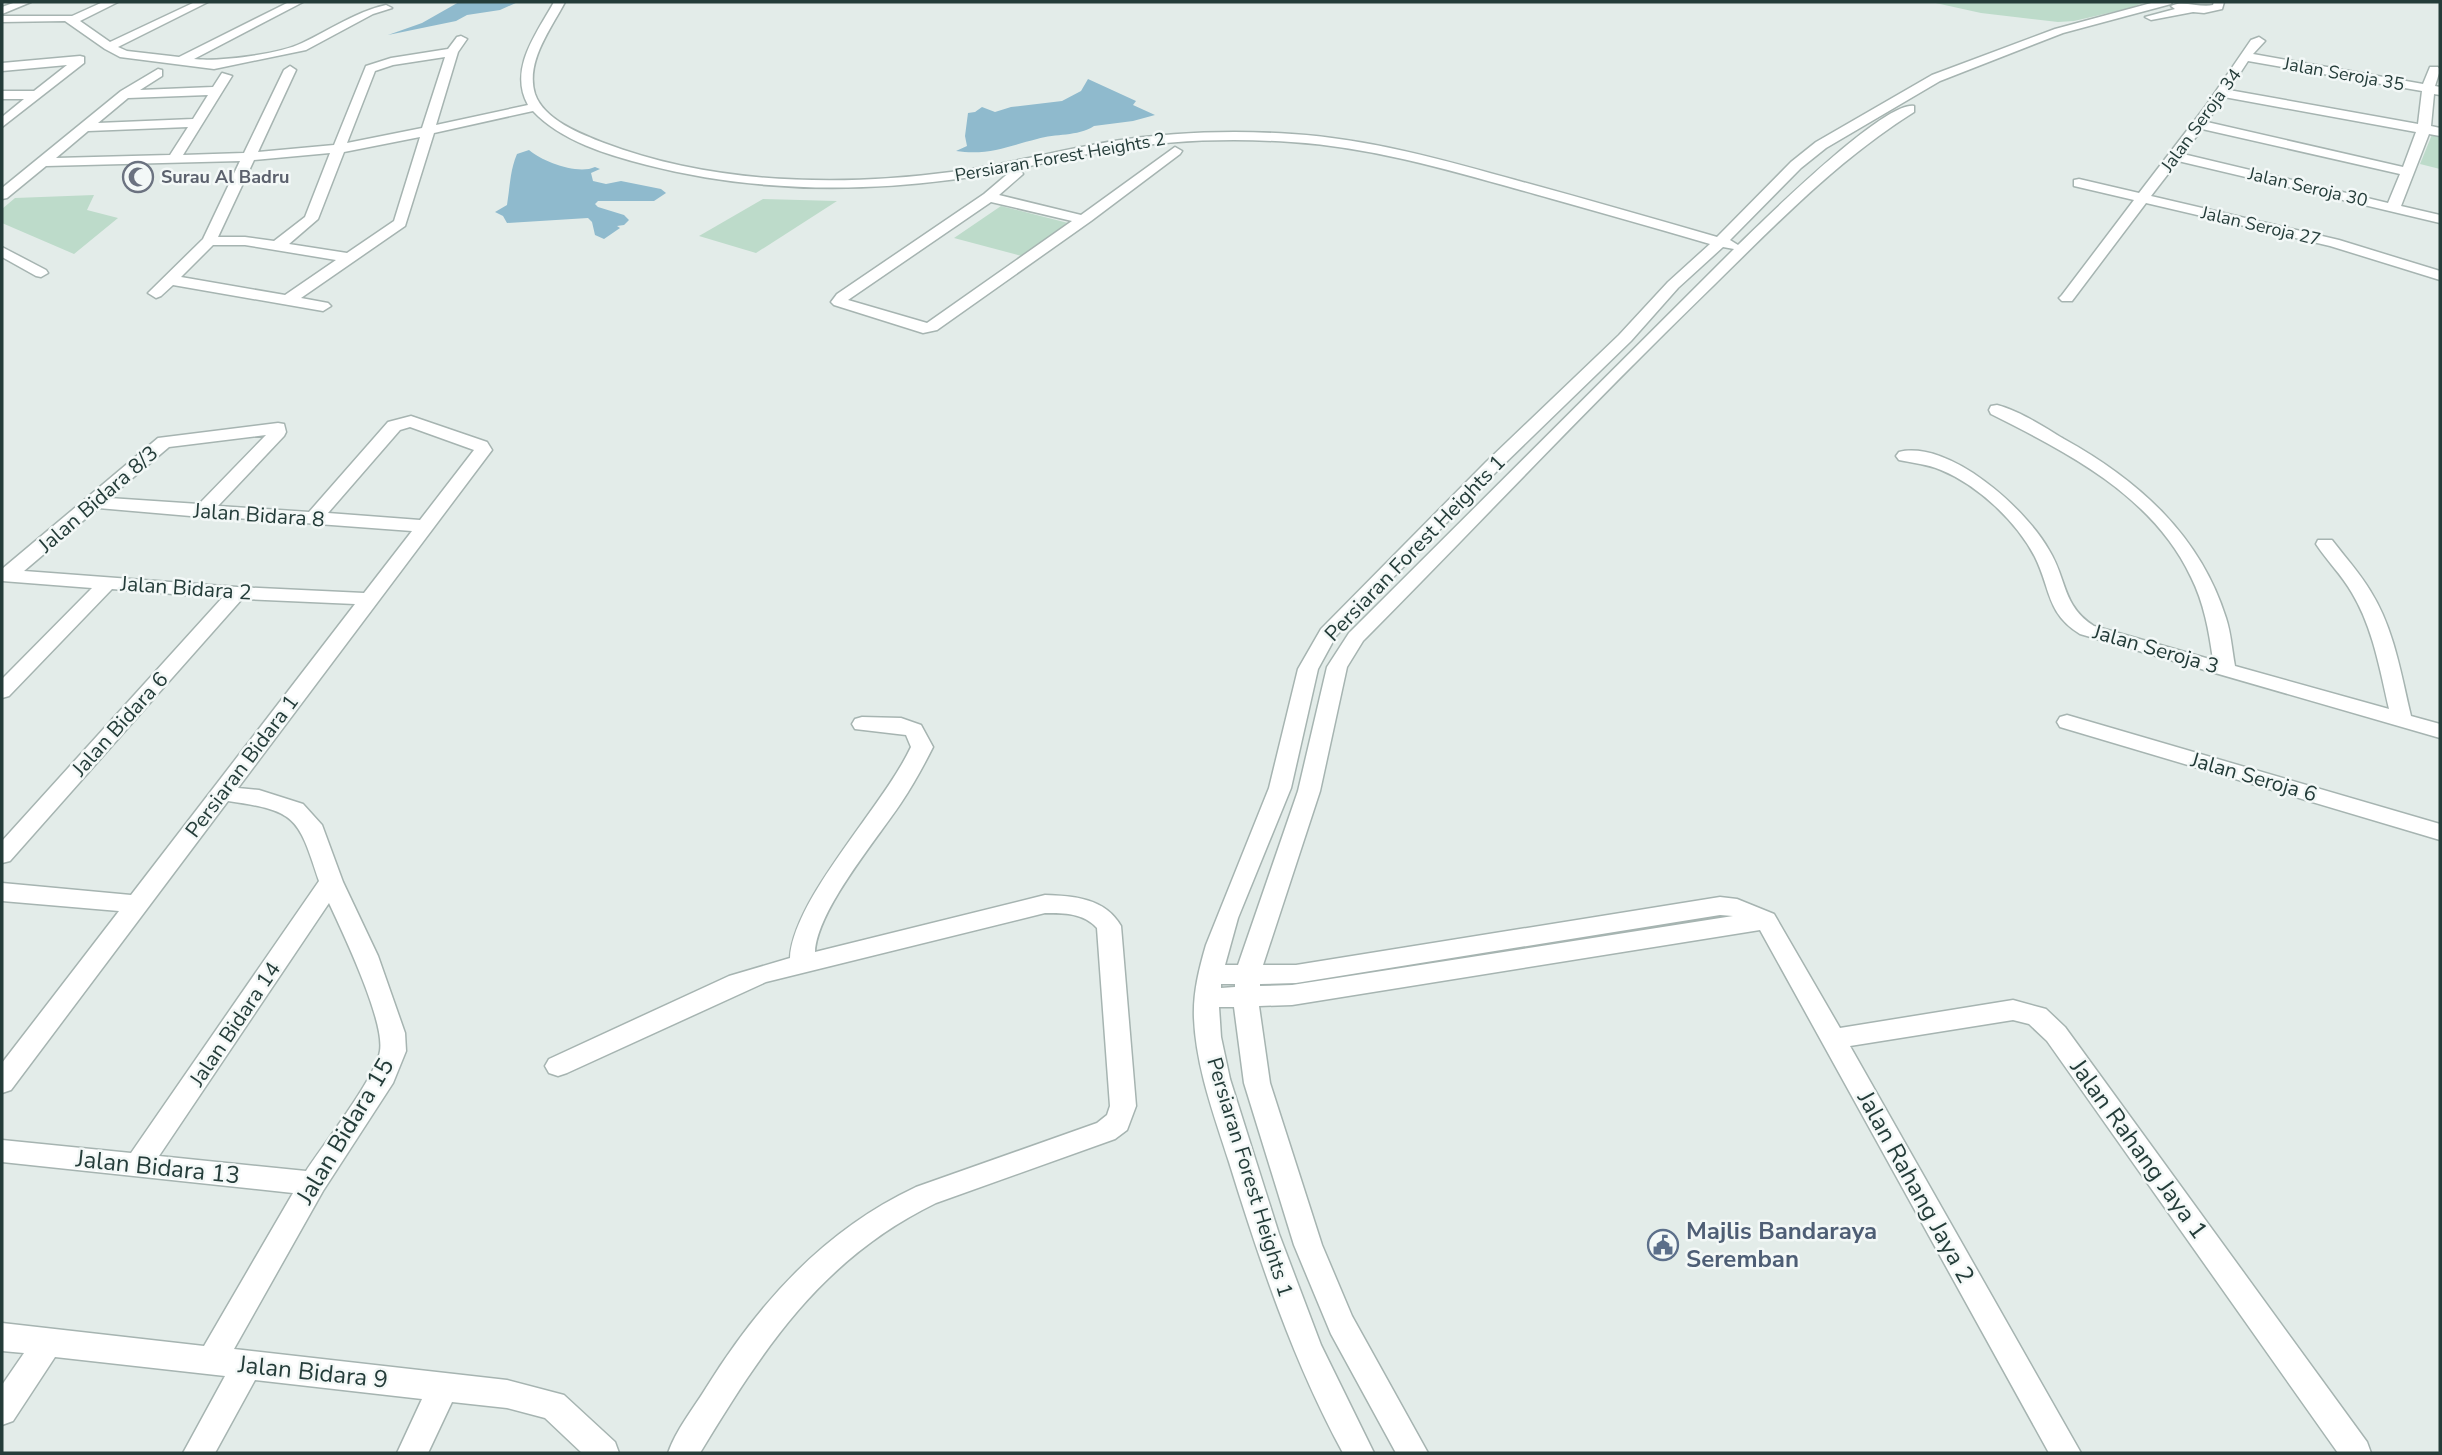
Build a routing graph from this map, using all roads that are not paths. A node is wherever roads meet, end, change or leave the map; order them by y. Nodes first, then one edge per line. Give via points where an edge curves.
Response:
1 (25, 2) edge
2 (112, 2) edge
3 (203, 2) edge
4 (305, 2) edge
5 (559, 2) edge
6 (2167, 2) edge
7 (2219, 2) edge
8 (294, 4) edge
9 (392, 5) edge
10 (2190, 9) junction
11 (2, 11) edge
12 (2, 19) edge
13 (72, 20) junction
14 (461, 39) dead end
15 (2259, 41) dead end
16 (109, 47) junction
17 (452, 52) junction
18 (2247, 57) junction
19 (179, 62) junction
20 (2, 66) edge
21 (290, 70) dead end
22 (2434, 70) dead end
23 (158, 73) dead end
24 (226, 76) dead end
25 (2434, 90) edge
26 (215, 91) junction
27 (2222, 93) junction
28 (37, 94) junction
29 (125, 94) junction
30 (2, 95) edge
31 (536, 107) junction
32 (196, 122) junction
33 (2, 123) edge
34 (2199, 124) junction
35 (87, 127) junction
36 (2424, 129) junction
37 (430, 130) junction
38 (2440, 132) edge
39 (1135, 142) junction
40 (341, 148) junction
41 (1175, 151) dead end
42 (2175, 156) junction
43 (250, 157) junction
44 (175, 158) junction
45 (43, 162) junction
46 (1155, 164) junction
47 (2408, 172) junction
48 (1016, 174) dead end
49 (2079, 183) dead end
50 (2, 195) edge
51 (989, 197) junction
52 (2141, 198) junction
53 (2393, 208) junction
54 (1748, 211) junction
55 (2440, 219) edge
56 (1083, 220) junction
57 (1660, 225) junction
58 (209, 241) junction
59 (1720, 242) junction
60 (277, 246) junction
61 (1743, 248) junction
62 (2, 251) edge
63 (351, 258) junction
64 (1687, 272) junction
65 (41, 273) dead end
66 (2440, 276) edge
67 (171, 280) junction
68 (156, 293) dead end
69 (2067, 298) dead end
70 (288, 300) junction
71 (323, 306) dead end
72 (1997, 410) dead end
73 (1905, 456) dead end
74 (94, 502) junction
75 (202, 512) junction
76 (313, 519) junction
77 (425, 526) junction
78 (2325, 544) dead end
79 (4, 575) edge
80 (107, 583) junction
81 (237, 593) junction
82 (369, 599) junction
83 (2225, 668) junction
84 (2, 691) edge
85 (2401, 719) junction
86 (2067, 722) dead end
87 (862, 724) dead end
88 (2440, 731) edge
89 (222, 793) junction
90 (2440, 832) edge
91 (2, 855) edge
92 (331, 882) junction
93 (2, 892) edge
94 (137, 904) junction
95 (1256, 943) junction
96 (802, 965) junction
97 (1287, 985) junction
98 (1209, 986) junction
99 (1247, 987) junction
100 (1249, 1038) junction
101 (1833, 1039) junction
102 (558, 1066) dead end
103 (2, 1082) edge
104 (2, 1151) edge
105 (138, 1165) junction
106 (313, 1183) junction
107 (2, 1337) edge
108 (48, 1342) junction
109 (212, 1360) junction
110 (248, 1364) junction
111 (444, 1386) junction
112 (2, 1411) edge
113 (198, 1453) edge
114 (412, 1453) edge
115 (604, 1453) edge
116 (683, 1453) edge
117 (1359, 1453) edge
118 (1413, 1453) edge
119 (2066, 1453) edge
120 (2356, 1453) edge

1 - 11 street
2 - 13 street
3 - 16 street
4 - 8 street
5 - 31 street via 527,69 528,94
6 - 10 street
6 - 54 street, Persiaran Forest Heights 1 via 2059,31 1951,71 1821,145
7 - 10 street, Persiaran Forest Heights 1 via 2215,8
8 - 19 street
9 - 19 street via 288,53 226,64
10 - 61 street, Persiaran Forest Heights 1 via 2062,39 1972,74 1856,144
12 - 13 street
13 - 16 street
14 - 17 street
15 - 18 street, Jalan Seroja 34
16 - 19 street via 136,57
17 - 37 street
17 - 40 street via 370,69
18 - 25 street, Jalan Seroja 35
18 - 27 street, Jalan Seroja 34
20 - 28 street via 80,60
21 - 43 street
22 - 25 street
23 - 29 street
24 - 26 street
25 - 36 street
26 - 29 street
26 - 32 street
27 - 34 street, Jalan Seroja 34
27 - 36 street
28 - 30 street
28 - 33 street
29 - 35 street
31 - 37 street
31 - 39 street, Persiaran Forest Heights 2 via 603,149 693,170 798,181 951,176
32 - 35 street
32 - 44 street
34 - 42 street, Jalan Seroja 34
34 - 47 street
35 - 45 street
36 - 38 street
36 - 47 street
37 - 40 street
37 - 63 street via 400,223
39 - 46 street
39 - 57 street, Persiaran Forest Heights 2 via 1248,136 1349,143 1423,158
40 - 43 street
40 - 60 street via 311,219
41 - 46 street
42 - 52 street, Jalan Seroja 34
42 - 53 street, Jalan Seroja 30
43 - 44 street
43 - 58 street
44 - 45 street
45 - 50 street
46 - 56 street
47 - 53 street
48 - 51 street
49 - 52 street, Jalan Seroja 27
51 - 56 street
51 - 56 street via 839,302 931,327
52 - 66 street, Jalan Seroja 27 via 2334,243
52 - 69 street, Jalan Seroja 34
53 - 55 street, Jalan Seroja 30
54 - 57 street via 1712,226
54 - 59 street, Persiaran Forest Heights 1
57 - 59 street, Persiaran Forest Heights 2
57 - 64 street via 1687,240 1694,252
58 - 60 street
58 - 67 street
59 - 61 street, Persiaran Forest Heights 2
59 - 64 street, Persiaran Forest Heights 1
60 - 63 street
61 - 95 street, Persiaran Forest Heights 1 via 1350,644 1337,667 1309,791
62 - 65 street
63 - 70 street
64 - 98 street, Persiaran Forest Heights 1 via 1328,633 1308,669 1280,788 1224,929
67 - 68 street
67 - 70 street
70 - 71 street
72 - 83 street via 2091,461 2145,503 2179,539 2215,607
73 - 83 street, Jalan Seroja 3 via 1952,468 2006,508 2044,555 2064,614 2073,623
74 - 75 street, Jalan Bidara 8
74 - 75 street, Jalan Bidara 8/3 via 164,442 278,428
74 - 79 street, Jalan Bidara 8/3
75 - 76 street, Jalan Bidara 8
76 - 77 street, Jalan Bidara 8
76 - 77 street, Persiaran Bidara 1 via 394,426 411,421 483,450
77 - 82 street, Persiaran Bidara 1
78 - 85 street via 2364,596 2374,618
79 - 80 street, Jalan Bidara 2
80 - 81 street, Jalan Bidara 2
80 - 84 street
81 - 82 street, Jalan Bidara 2
81 - 91 street, Jalan Bidara 6
82 - 89 street, Persiaran Bidara 1
83 - 85 street, Jalan Seroja 3
85 - 88 street, Jalan Seroja 3
86 - 90 street, Jalan Seroja 6
87 - 96 street via 901,725 914,730 922,747 811,925 800,957
89 - 92 street, Jalan Bidara 15 via 259,798 295,810 314,831
89 - 94 street, Persiaran Bidara 1
92 - 105 street, Jalan Bidara 14
92 - 106 street, Jalan Bidara 15 via 366,956 392,1033 393,1051 384,1076
93 - 94 street
94 - 103 street, Persiaran Bidara 1
95 - 97 street
95 - 99 street, Persiaran Forest Heights 1
96 - 102 street via 738,983
96 - 116 street via 1045,904 1094,910 1109,926 1123,1106 1118,1122 1106,1131 925,1195 852,1240 808,1279 766,1326
97 - 99 street
97 - 100 street
97 - 101 street, Jalan Rahang Jaya 2 via 1766,920
98 - 99 street
98 - 117 street, Persiaran Forest Heights 1 via 1212,1051 1228,1119 1279,1281 1312,1363
99 - 100 street, Persiaran Forest Heights 1
100 - 118 street, Persiaran Forest Heights 1 via 1257,1083 1308,1245 1341,1324
101 - 119 street, Jalan Rahang Jaya 2
101 - 120 street, Jalan Rahang Jaya 1 via 2013,1010 2037,1016 2056,1034
104 - 105 street, Jalan Bidara 13
105 - 106 street, Jalan Bidara 13
106 - 109 street, Jalan Bidara 15
107 - 108 street, Jalan Bidara 9
108 - 109 street, Jalan Bidara 9
108 - 112 street
109 - 110 street, Jalan Bidara 9
110 - 111 street, Jalan Bidara 9
110 - 113 street
111 - 114 street
111 - 115 street, Jalan Bidara 9 via 553,1405

